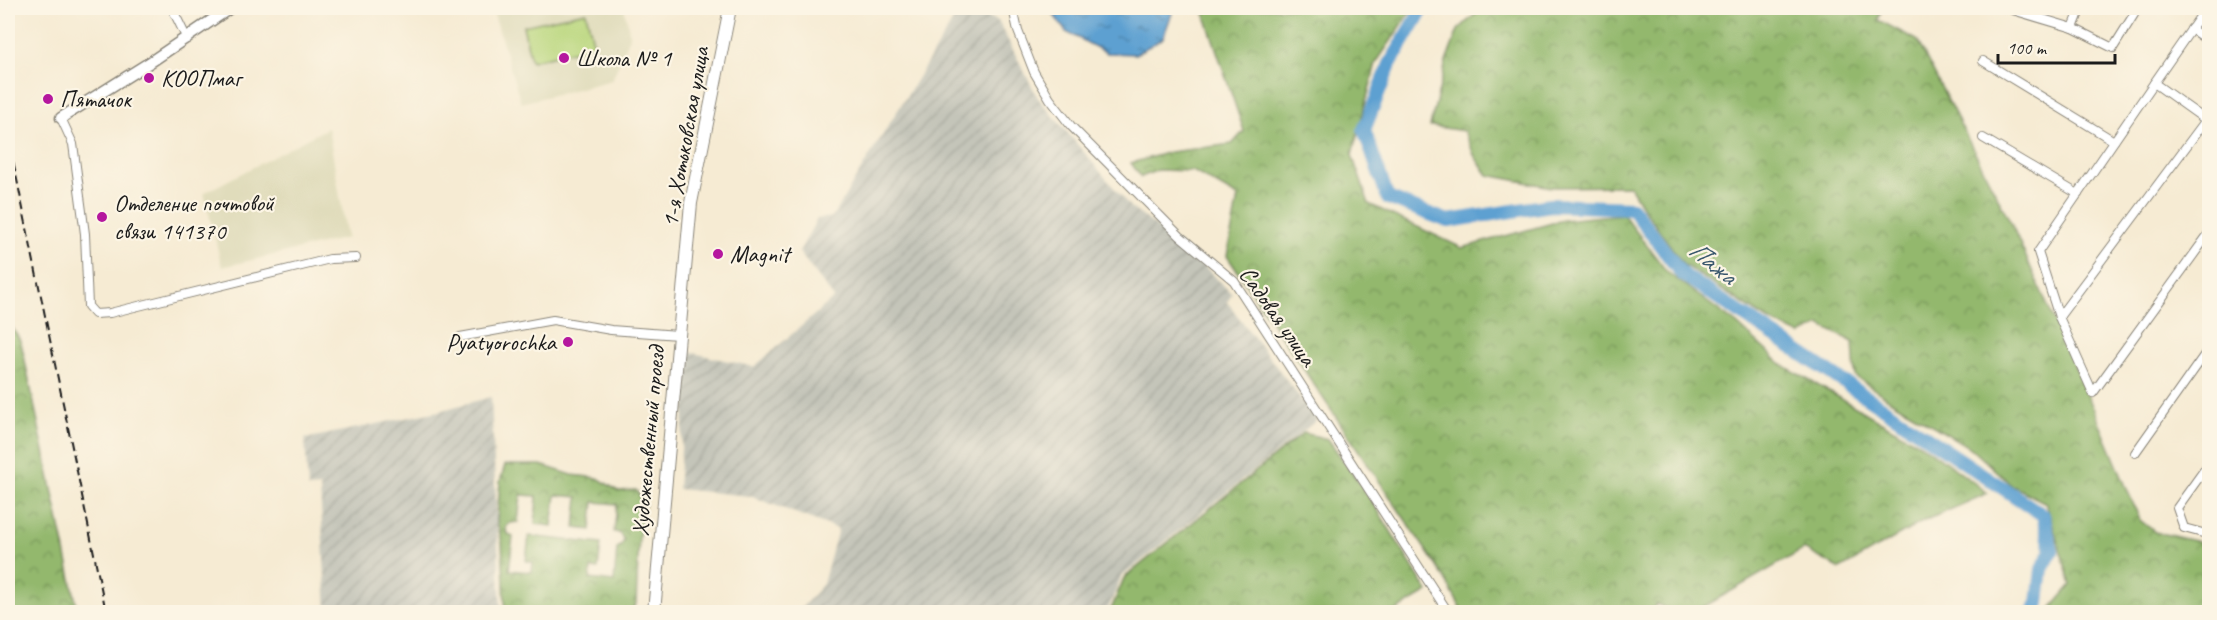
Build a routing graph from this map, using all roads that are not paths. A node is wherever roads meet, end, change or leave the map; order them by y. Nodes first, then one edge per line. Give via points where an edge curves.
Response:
1 (172, 8) edge
2 (230, 8) edge
3 (730, 8) edge
4 (1012, 8) edge
5 (2009, 8) edge
6 (2081, 8) edge
7 (2138, 8) edge
8 (2206, 8) edge
9 (2073, 28) junction
10 (2191, 29) junction
11 (187, 39) junction
12 (2210, 42) edge
13 (1983, 61) dead end
14 (2154, 83) junction
15 (61, 118) joint
16 (2208, 122) edge
17 (1983, 138) dead end
18 (2114, 141) junction
19 (2078, 194) junction
20 (2210, 232) edge
21 (356, 258) dead end
22 (684, 274) joint
23 (2059, 317) junction
24 (678, 335) junction
25 (460, 337) dead end
26 (2210, 347) edge
27 (2135, 453) dead end
28 (2210, 462) edge
29 (2210, 535) edge
30 (654, 612) edge
31 (1448, 612) edge

1 - 11 street
2 - 11 street
3 - 22 main road, 1-я Хотьковская улица via 695,179
4 - 31 street, Садовая улица via 1034,72 1050,99 1071,126 1180,236 1234,281
5 - 9 street
6 - 9 street
7 - 9 street via 2114,48
8 - 10 street
10 - 12 street
10 - 14 street
11 - 15 street
13 - 18 street
14 - 16 street
14 - 18 street
15 - 21 street via 73,144 85,234 88,306 95,314 330,259
16 - 23 street
17 - 19 street
18 - 19 street
19 - 23 street via 2038,252
20 - 23 street via 2093,393
22 - 24 main road, Художественный проезд
24 - 25 street via 611,330 554,320
24 - 30 main road, Художественный проезд
26 - 27 street
28 - 29 street via 2178,508 2184,528

